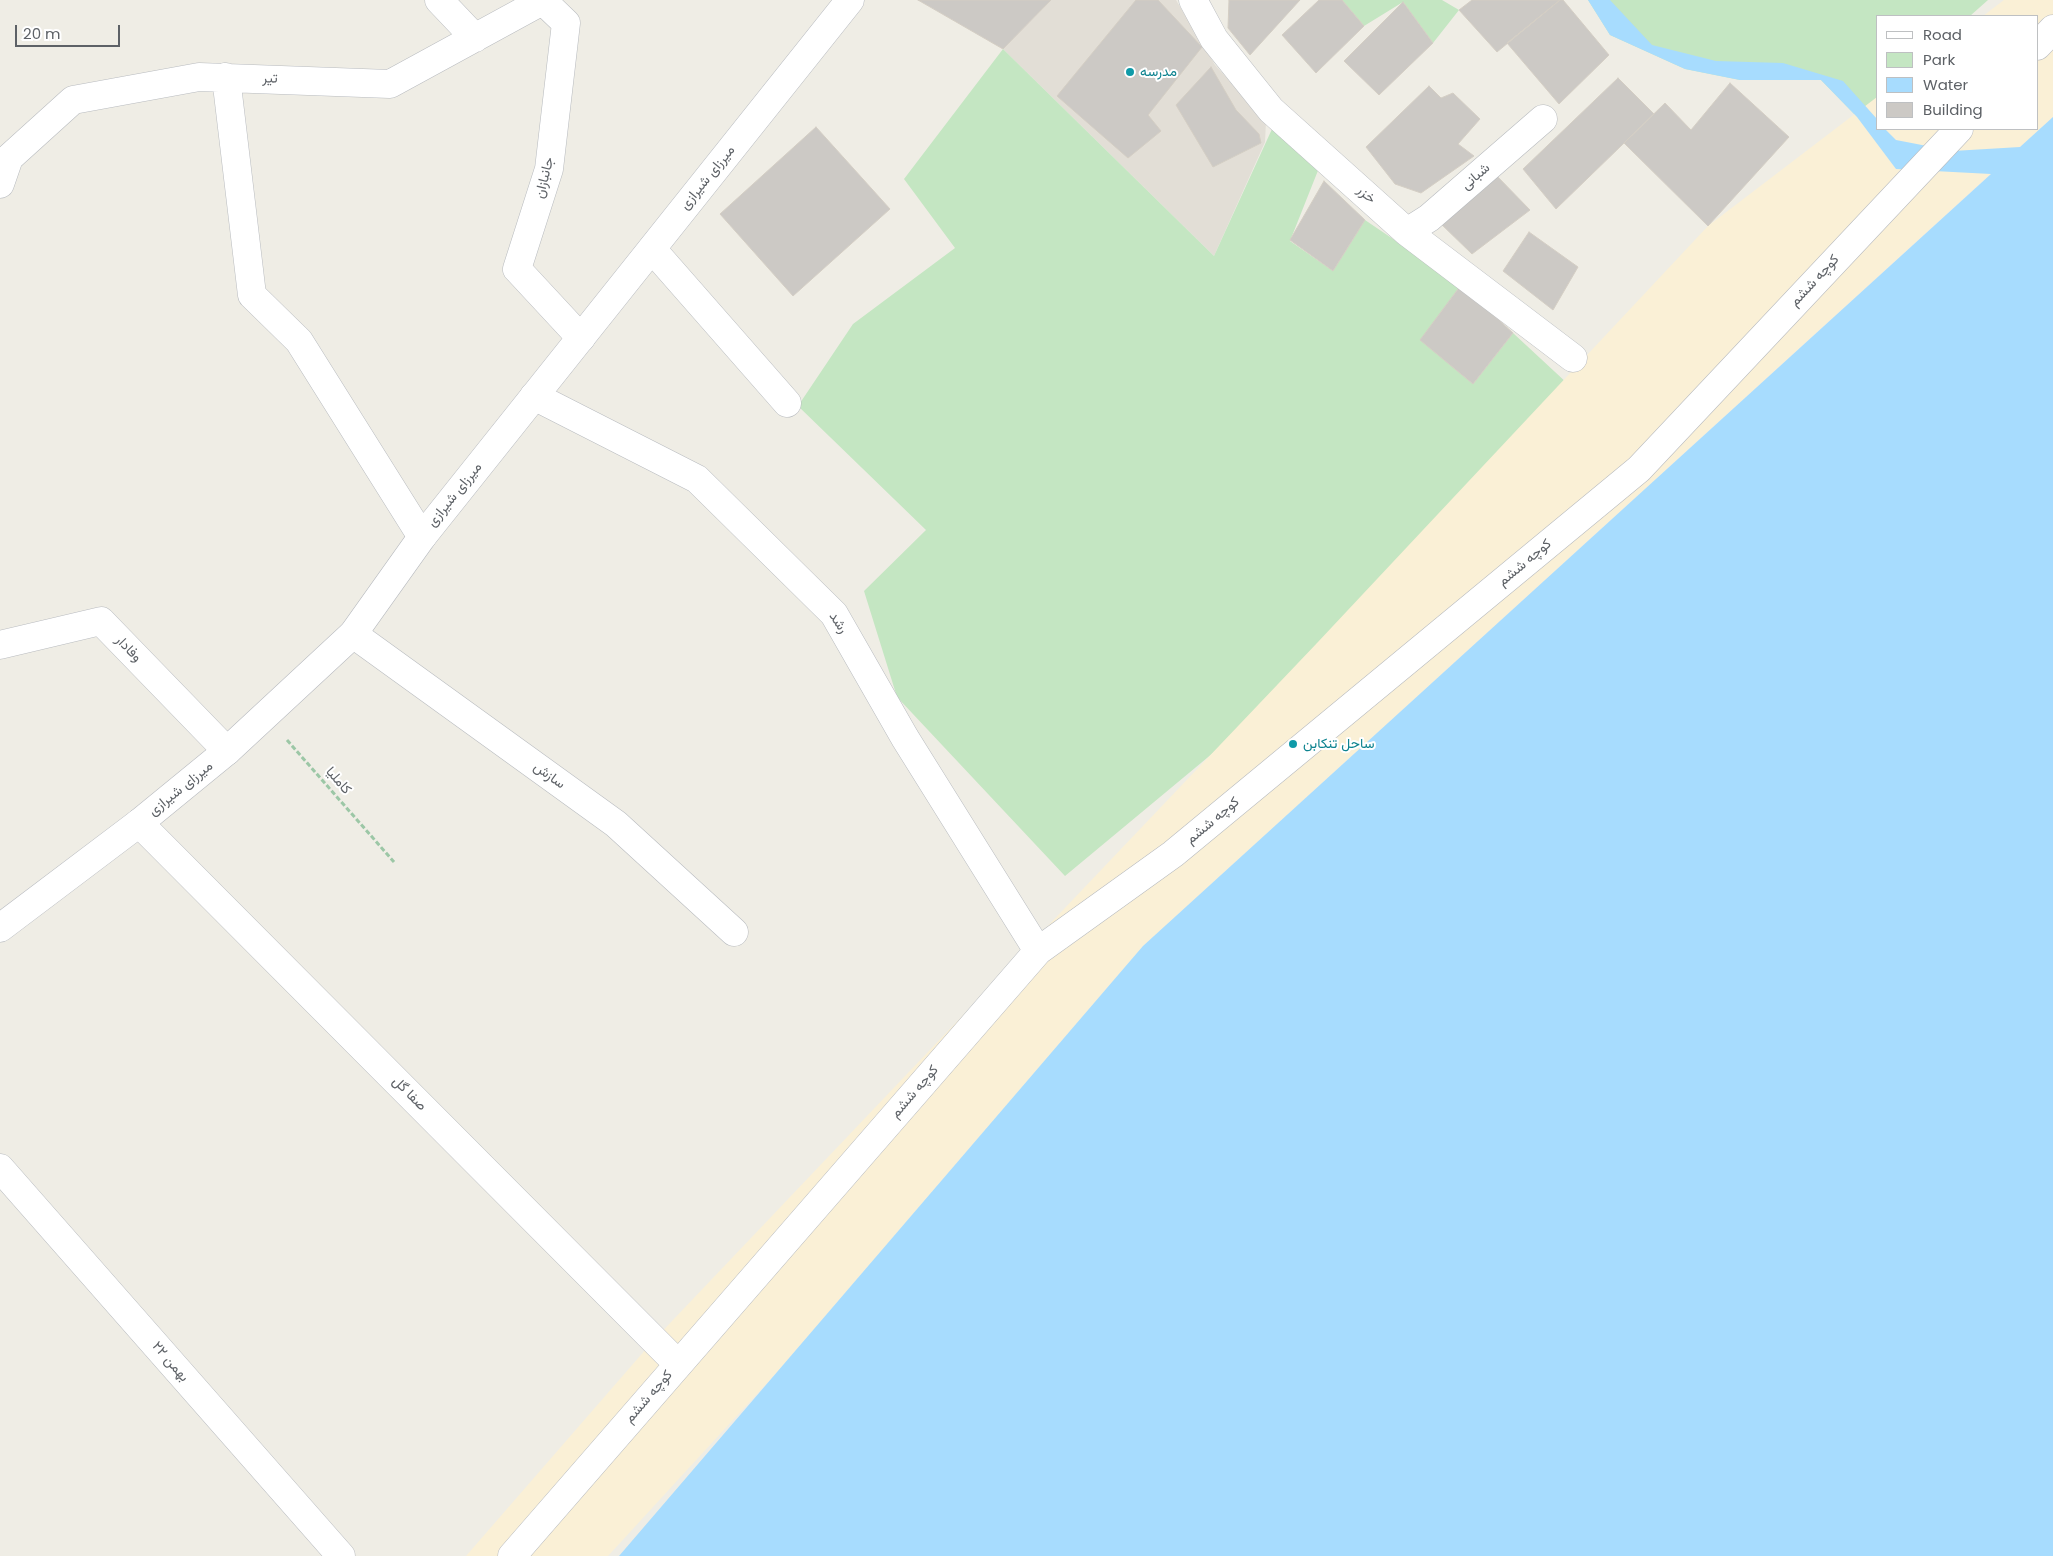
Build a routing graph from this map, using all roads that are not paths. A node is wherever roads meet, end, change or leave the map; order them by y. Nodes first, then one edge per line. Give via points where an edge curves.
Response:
1 (439, 0) edge
2 (544, 0) edge
3 (850, 0) edge
4 (1193, 0) edge
5 (2053, 29) edge
6 (475, 38) junction
7 (2038, 45) edge
8 (226, 78) junction
9 (1543, 119) dead end
10 (1958, 130) edge
11 (5, 155) edge
12 (0, 184) edge
13 (1408, 232) junction
14 (652, 249) junction
15 (581, 338) junction
16 (1573, 358) dead end
17 (534, 396) junction
18 (787, 403) dead end
19 (422, 537) junction
20 (352, 634) junction
21 (0, 645) edge
22 (227, 751) junction
23 (139, 823) junction
24 (0, 928) edge
25 (734, 932) dead end
26 (1038, 951) junction
27 (0, 1168) edge
28 (678, 1364) junction
29 (341, 1556) edge
30 (512, 1556) edge

1 - 6 street
2 - 6 street, تیر
2 - 15 street, جانبازان via 566,23 549,169 517,269
3 - 14 street, میرزای شیرازی
4 - 13 street, خزر via 1214,39 1271,110
5 - 7 street
6 - 8 street, تیر via 390,84
8 - 11 street, تیر via 199,76 73,100
8 - 19 street via 252,295 299,341
9 - 13 street, شبانی via 1429,218
10 - 26 street, کوچه ششم via 1639,469 1173,854
11 - 12 street
13 - 16 street, خزر
14 - 15 street, میرزای شیرازی
14 - 18 street
15 - 17 street, میرزای شیرازی
17 - 19 street, میرزای شیرازی
17 - 26 street, رشد via 697,479 834,614 905,738
19 - 20 street, میرزای شیرازی
20 - 22 street, میرزای شیرازی
20 - 25 street, سازش via 616,824
21 - 22 street, وفادار via 101,621
22 - 23 street, میرزای شیرازی
23 - 24 street, میرزای شیرازی
23 - 28 street, صفا گل
26 - 28 street, کوچه ششم
27 - 29 street, ۲۲ بهمن
28 - 30 street, کوچه ششم

